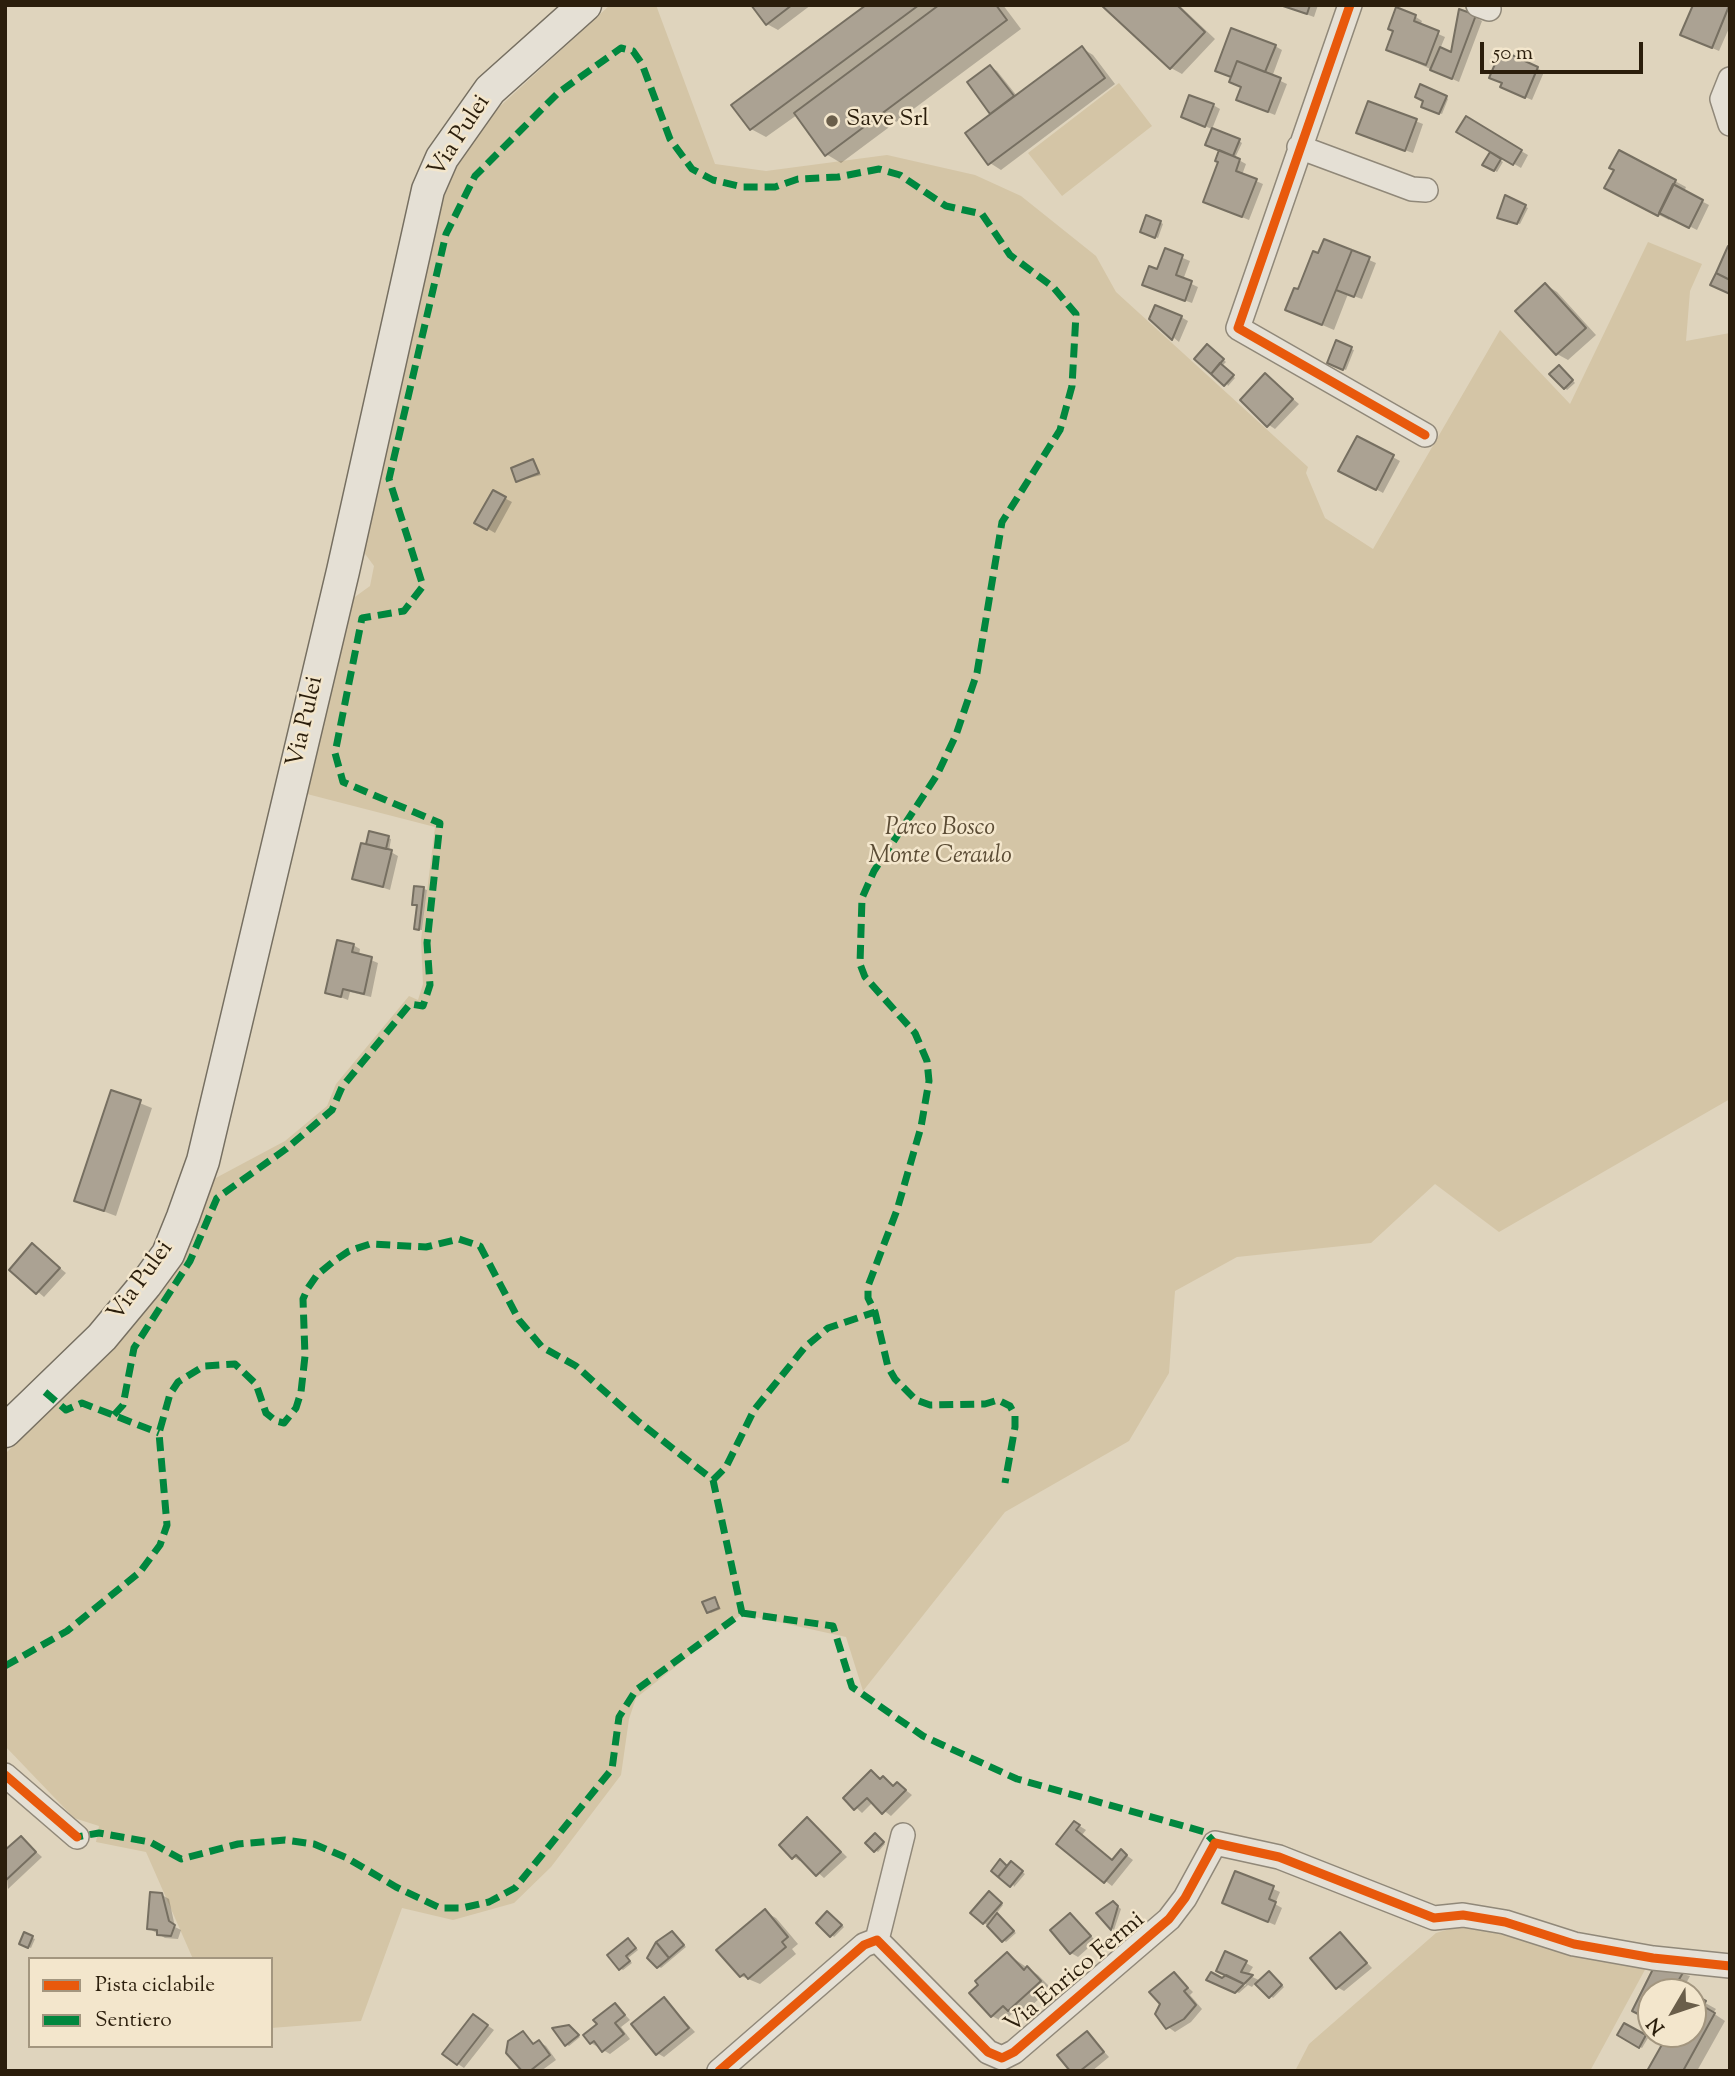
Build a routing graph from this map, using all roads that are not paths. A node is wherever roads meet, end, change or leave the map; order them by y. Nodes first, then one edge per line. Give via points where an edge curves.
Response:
1 (585, 5) edge
2 (1350, 5) edge
3 (556, 19) edge
4 (1730, 79) edge
5 (1730, 124) edge
6 (1299, 147) junction
7 (1426, 190) dead end
8 (1425, 435) dead end
9 (5, 1431) edge
10 (5, 1774) edge
11 (904, 1835) dead end
12 (77, 1837) dead end
13 (877, 1940) junction
14 (1730, 1966) edge
15 (719, 2071) edge

1 - 3 main road, Via Pulei
2 - 6 street
3 - 9 main road, Via Pulei via 490,90 442,158 428,190 203,1161 183,1217 168,1254 111,1326
4 - 5 street via 1722,99
6 - 7 street via 1412,189
6 - 8 street via 1238,327
10 - 12 street
11 - 13 street
13 - 14 street, Via Enrico Fermi via 981,2046 1002,2058 1169,1919 1215,1843 1279,1857 1434,1918 1463,1915 1505,1922 1574,1944
13 - 15 street via 864,1945

